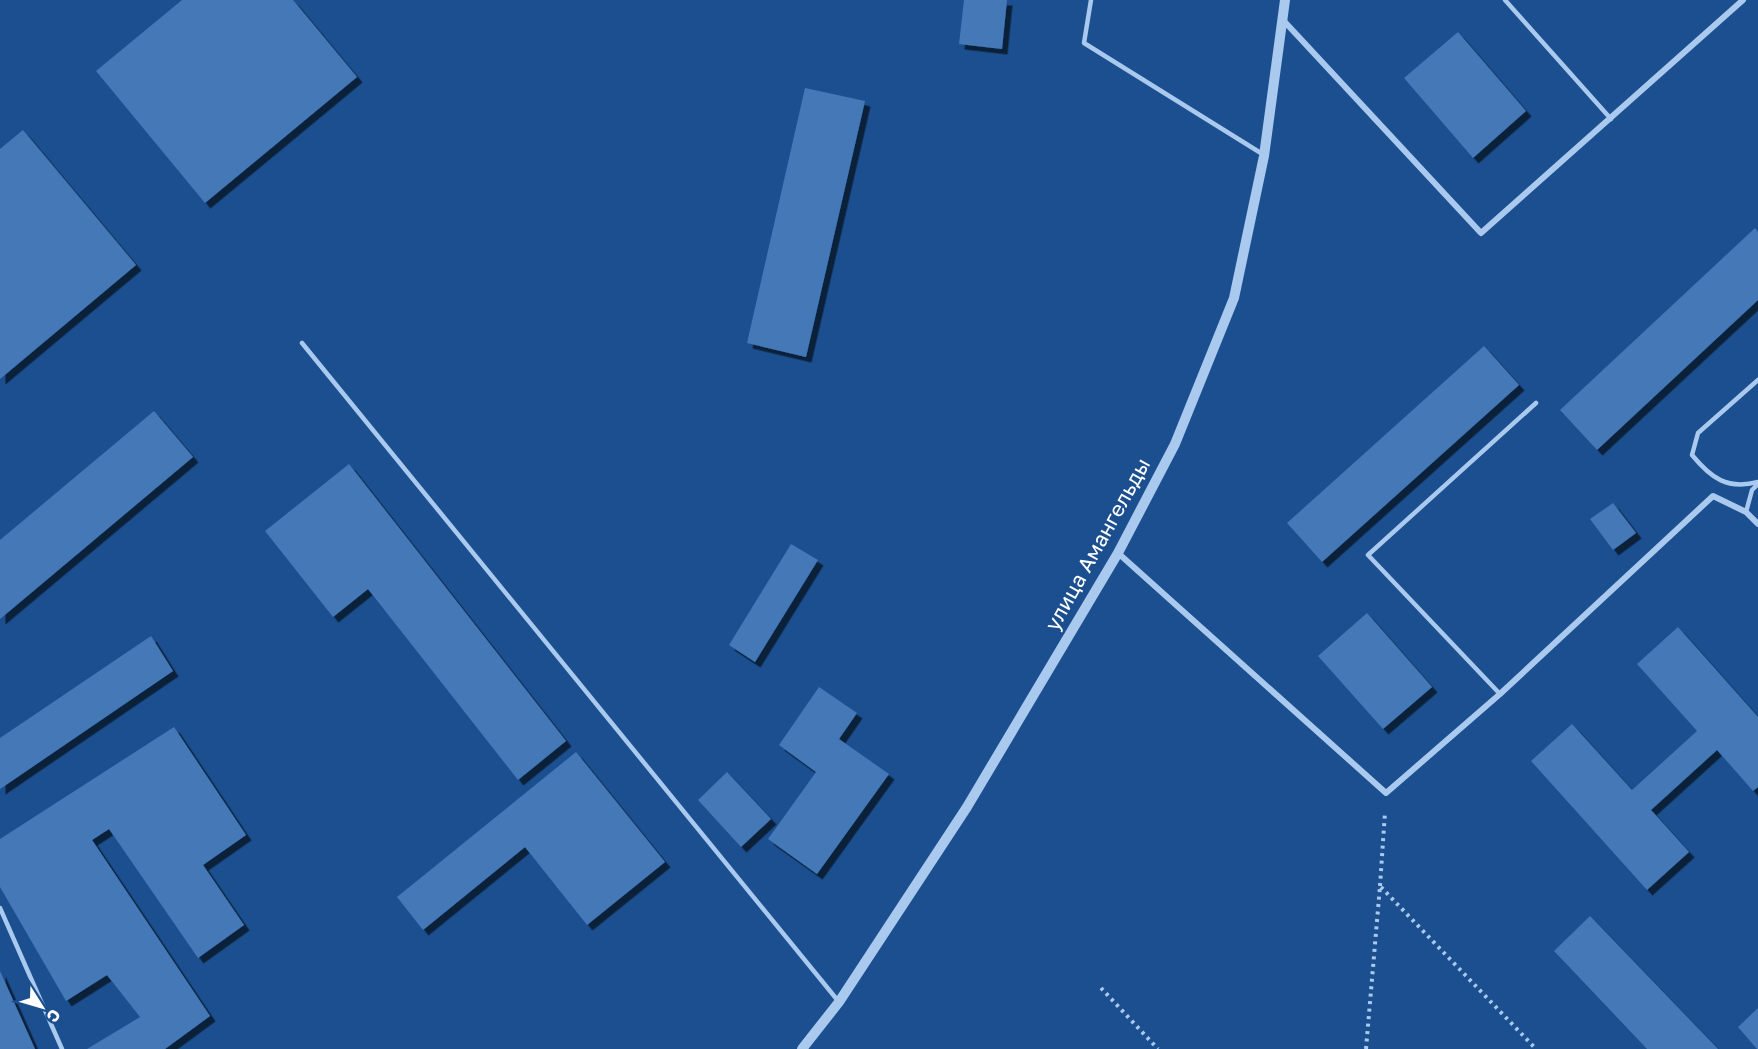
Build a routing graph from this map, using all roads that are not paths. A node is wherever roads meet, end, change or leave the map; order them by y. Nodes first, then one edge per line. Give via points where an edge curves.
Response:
1 (1091, 0) edge
2 (1285, 0) edge
3 (1505, 0) edge
4 (1743, 0) edge
5 (1283, 20) junction
6 (1611, 118) junction
7 (1264, 156) junction
8 (303, 343) dead end
9 (1758, 380) edge
10 (1536, 404) dead end
11 (1758, 483) edge
12 (1746, 512) junction
13 (1758, 524) edge
14 (1118, 552) junction
15 (1500, 694) junction
16 (0, 908) edge
17 (839, 1002) junction
18 (62, 1049) edge
19 (802, 1049) edge

1 - 7 lane via 1084,43
2 - 5 street, улица Амангельды
3 - 6 lane
4 - 6 street
5 - 6 street via 1481,233
5 - 7 street, улица Амангельды
7 - 14 street, улица Амангельды via 1234,298 1175,444
8 - 17 lane
9 - 11 lane via 1698,433 1692,454 1706,472 1723,483
10 - 15 lane via 1368,555
11 - 12 lane
12 - 13 street
12 - 15 street via 1713,496
14 - 15 street via 1386,794
14 - 17 street, улица Амангельды via 967,807
16 - 18 lane
17 - 19 street, улица Амангельды

